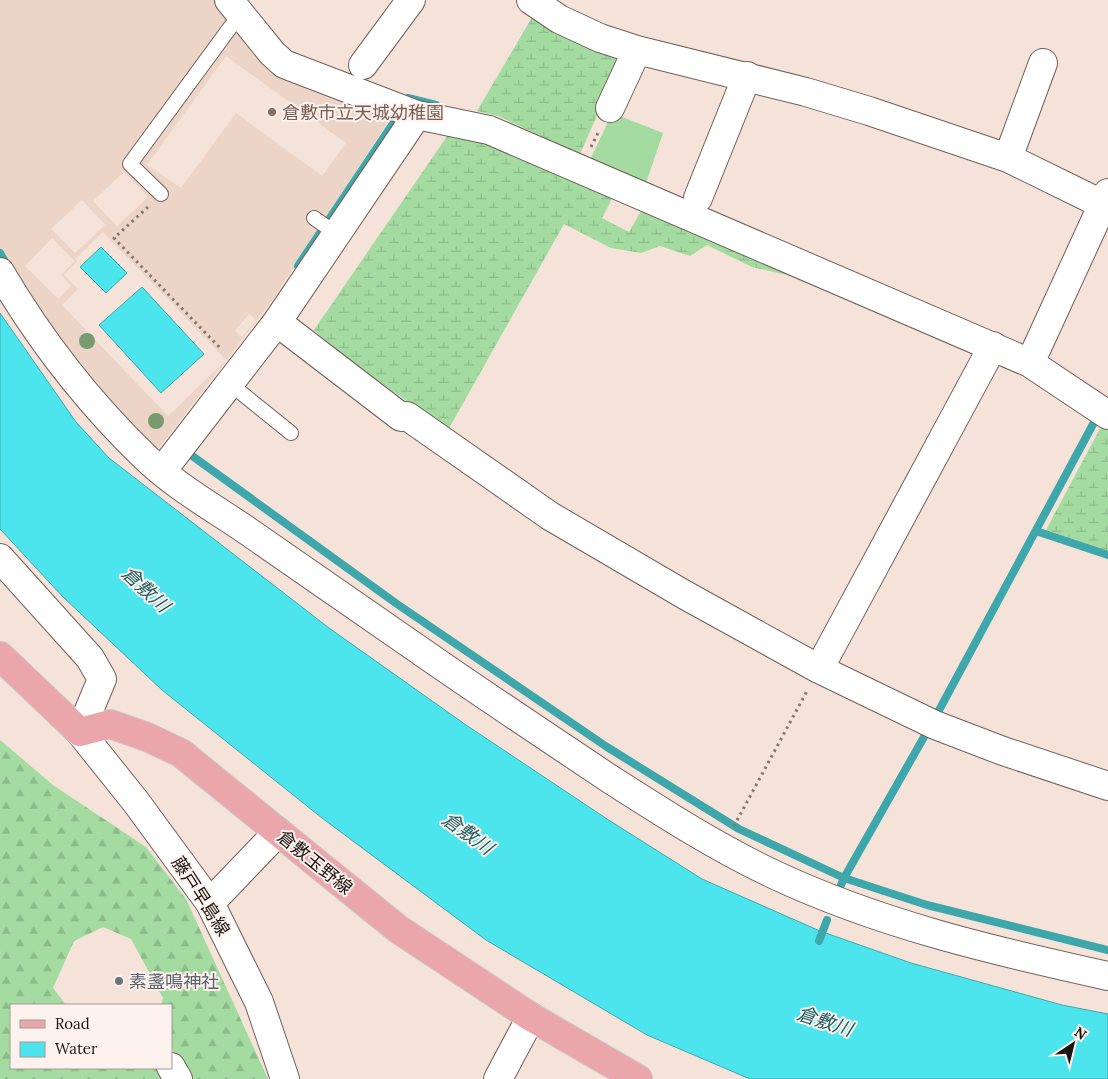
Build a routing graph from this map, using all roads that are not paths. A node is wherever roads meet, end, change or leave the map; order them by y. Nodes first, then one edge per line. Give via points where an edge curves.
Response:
1 (411, 0) edge
2 (531, 0) edge
3 (234, 7) edge
4 (636, 50) junction
5 (1044, 64) dead end
6 (363, 65) dead end
7 (747, 76) junction
8 (610, 108) dead end
9 (417, 115) junction
10 (1008, 158) junction
11 (161, 194) road end
12 (698, 198) dead end
13 (1106, 201) edge
14 (0, 272) edge
15 (277, 322) junction
16 (993, 346) junction
17 (1032, 357) junction
18 (229, 383) junction
19 (1104, 412) edge
20 (291, 433) dead end
21 (174, 455) junction
22 (0, 558) edge
23 (0, 656) edge
24 (823, 662) junction
25 (80, 732) junction
26 (1108, 786) edge
27 (278, 832) junction
28 (210, 903) junction
29 (1108, 976) edge
30 (531, 1017) junction
31 (172, 1068) edge
32 (178, 1079) edge
33 (286, 1079) edge
34 (498, 1079) edge
35 (638, 1079) edge

1 - 6 street
2 - 4 street via 580,29
3 - 9 street via 284,64
3 - 11 lane via 130,164
4 - 7 street
4 - 8 street
5 - 10 street
7 - 10 street via 860,108
7 - 12 street
9 - 15 street via 325,226
9 - 16 street via 489,130
10 - 13 street
13 - 17 street
14 - 21 street via 59,363 100,411
15 - 18 street
15 - 24 street via 401,417 407,416 550,516 685,595
16 - 17 street
16 - 24 street
17 - 19 street
18 - 20 lane
18 - 21 street
21 - 29 street via 522,721 722,848 774,875 926,931
22 - 25 street via 90,658 102,679
23 - 25 main road
24 - 26 street via 930,722 1003,751
25 - 27 main road, 倉敷玉野線 via 110,724 181,753
25 - 28 street, 藤戸早島線
27 - 28 street
27 - 30 main road, 倉敷玉野線 via 398,929
28 - 33 street, 藤戸早島線 via 259,1002
30 - 34 street
30 - 35 main road, 倉敷玉野線
31 - 32 street

